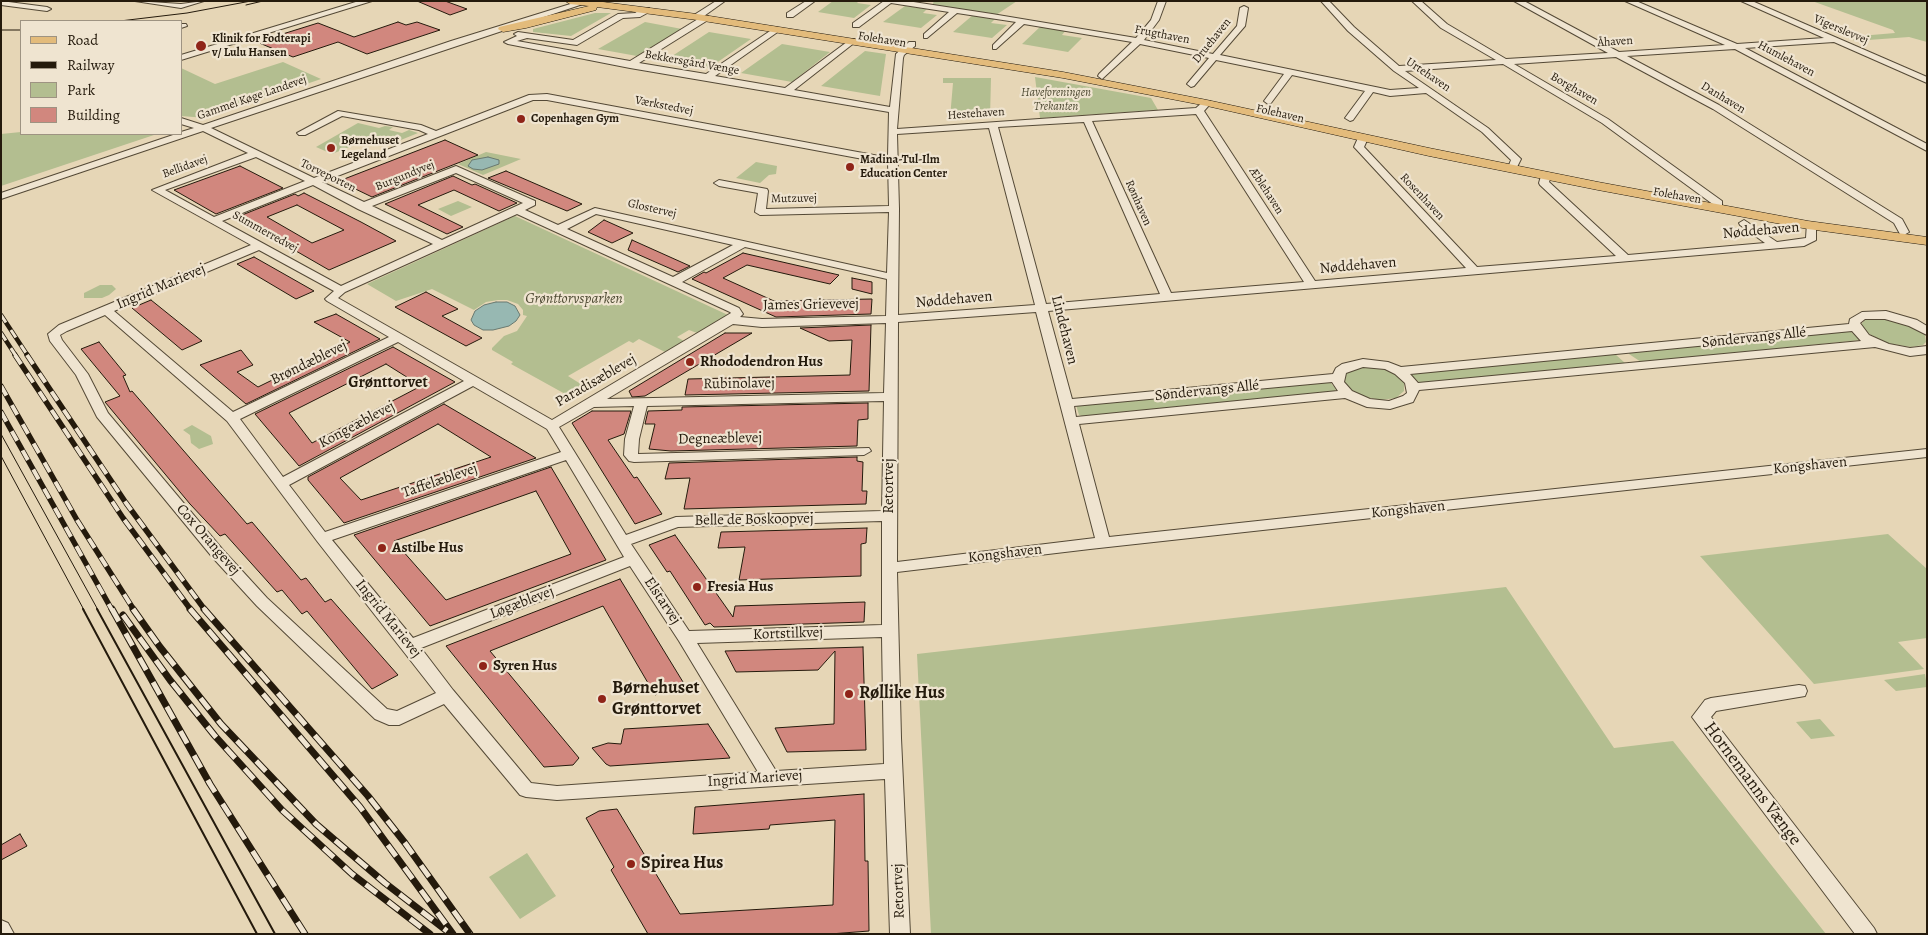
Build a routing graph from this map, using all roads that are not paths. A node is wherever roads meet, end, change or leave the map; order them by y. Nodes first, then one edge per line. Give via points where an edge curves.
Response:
1 (139, 1) edge
2 (200, 1) edge
3 (368, 1) edge
4 (569, 1) edge
5 (632, 1) edge
6 (721, 1) edge
7 (811, 1) edge
8 (889, 1) edge
9 (1162, 1) edge
10 (1326, 1) edge
11 (1416, 1) edge
12 (1518, 1) edge
13 (1629, 1) edge
14 (1745, 1) edge
15 (584, 2) edge
16 (1, 3) edge
17 (611, 4) edge
18 (1242, 5) edge
19 (47, 8) dead end
20 (675, 8) junction
21 (646, 10) junction
22 (955, 11) junction
23 (790, 15) dead end
24 (702, 16) junction
25 (1022, 21) junction
26 (856, 25) dead end
27 (504, 29) junction
28 (776, 29) junction
29 (527, 35) junction
30 (926, 36) dead end
31 (1834, 40) junction
32 (851, 41) junction
33 (1138, 42) junction
34 (454, 43) junction
35 (1735, 46) junction
36 (909, 47) junction
37 (996, 47) dead end
38 (1617, 54) junction
39 (1214, 57) junction
40 (182, 58) edge
41 (1504, 62) junction
42 (630, 65) junction
43 (1397, 69) junction
44 (1290, 72) junction
45 (1102, 76) junction
46 (706, 78) junction
47 (1927, 80) edge
48 (1191, 84) dead end
49 (1371, 89) junction
50 (1429, 90) junction
51 (786, 92) junction
52 (1268, 101) dead end
53 (1203, 107) junction
54 (893, 110) junction
55 (1350, 118) dead end
56 (1087, 119) junction
57 (182, 121) edge
58 (994, 125) junction
59 (204, 128) junction
60 (302, 132) dead end
61 (892, 132) junction
62 (436, 134) junction
63 (1363, 138) junction
64 (1927, 148) edge
65 (255, 154) junction
66 (892, 159) junction
67 (1514, 165) junction
68 (1546, 176) junction
69 (312, 182) junction
70 (719, 183) dead end
71 (1, 196) edge
72 (1718, 203) junction
73 (362, 207) junction
74 (516, 210) junction
75 (894, 210) junction
76 (215, 220) junction
77 (1744, 223) dead end
78 (1811, 225) junction
79 (558, 228) junction
80 (1904, 232) junction
81 (1927, 235) edge
82 (1927, 241) edge
83 (441, 244) junction
84 (743, 244) junction
85 (261, 245) junction
86 (1774, 245) junction
87 (1625, 258) junction
88 (1474, 271) junction
89 (892, 277) junction
90 (673, 282) junction
91 (1312, 284) junction
92 (341, 290) junction
93 (1166, 296) junction
94 (1042, 308) junction
95 (106, 310) junction
96 (892, 319) junction
97 (732, 320) junction
98 (1927, 322) edge
99 (1913, 323) junction
100 (1855, 327) junction
101 (1927, 331) edge
102 (399, 338) junction
103 (1875, 343) junction
104 (1619, 349) junction
105 (1927, 350) edge
106 (1636, 366) junction
107 (1399, 371) junction
108 (1338, 377) junction
109 (473, 380) junction
110 (1414, 387) junction
111 (1347, 394) junction
112 (890, 397) junction
113 (589, 403) junction
114 (641, 403) junction
115 (1066, 403) junction
116 (232, 418) junction
117 (1071, 421) junction
118 (552, 426) junction
119 (864, 451) dead end
120 (1927, 453) edge
121 (569, 454) junction
122 (282, 484) junction
123 (889, 516) junction
124 (322, 538) junction
125 (623, 542) junction
126 (1103, 542) junction
127 (633, 559) junction
128 (889, 568) junction
129 (891, 631) junction
130 (685, 637) junction
131 (410, 646) junction
132 (1799, 691) dead end
133 (447, 695) junction
134 (894, 771) junction
135 (771, 778) junction
136 (1, 929) edge
137 (4, 934) edge
138 (900, 934) edge
139 (1867, 934) edge

1 - 2 street via 182,6
3 - 40 street
4 - 15 main road, Folehaven
4 - 34 street, Gammel Køge Landevej
5 - 20 main road, Folehaven
6 - 24 street
7 - 23 street
8 - 22 street, Frugthaven
8 - 26 street, Folehaven
9 - 33 street via 1155,20
10 - 43 street, Urtehaven via 1351,29
11 - 41 street, Borghaven via 1444,26
12 - 38 street, Danhaven
13 - 35 street, Humlehaven
14 - 31 street, Vigerslevvej
15 - 17 main road, Folehaven
15 - 27 street, Gammel Køge Landevej
16 - 19 street
17 - 20 main road
17 - 21 main road, Folehaven
17 - 27 main road
18 - 39 street, Druehaven via 1241,26
20 - 24 main road, Folehaven
21 - 24 main road, Folehaven
21 - 29 street, Folehaven via 637,15 621,16 574,42
22 - 25 street, Frugthaven
22 - 30 street, Folehaven
24 - 28 main road, Folehaven
24 - 36 main road, Folehaven
24 - 42 street
25 - 33 street, Frugthaven
25 - 37 street
27 - 29 street, Folehaven via 508,33
27 - 34 street, Gammel Køge Landevej
28 - 32 main road, Folehaven
28 - 46 street
29 - 42 street, Bekkersgård Vænge via 508,42
31 - 35 street, Åhaven
31 - 47 street, Vigerslevvej
32 - 36 main road, Folehaven
32 - 51 street, Folehaven
33 - 39 street, Frugthaven
33 - 45 street
34 - 59 street, Gammel Køge Landevej
35 - 38 street, Åhaven
35 - 64 street, Humlehaven
36 - 45 main road, Folehaven
36 - 53 main road, Folehaven via 1063,75
36 - 54 street, Retortvej via 899,58
38 - 41 street, Åhaven
38 - 80 street, Danhaven via 1716,107 1898,221
39 - 44 street, Frugthaven
39 - 48 street, Druehaven
41 - 43 street, Åhaven
41 - 72 street, Borghaven via 1605,121
42 - 46 street, Bekkersgård Vænge
43 - 50 street, Urtehaven
44 - 49 street, Frugthaven
44 - 52 street, Folehaven
45 - 67 main road, Folehaven
46 - 51 street, Bekkersgård Vænge
49 - 50 street, Frugthaven via 1397,94
49 - 55 street
50 - 67 street, Urtehaven via 1486,130 1516,159
51 - 54 street, Bekkersgård Vænge
53 - 56 street, Hestehaven
53 - 63 main road, Folehaven
53 - 91 street, Æblehaven
54 - 61 street, Retortvej
56 - 58 street, Hestehaven
56 - 93 street, Rønhaven
57 - 59 street, Torveporten
58 - 61 street, Hestehaven
58 - 94 street, Lindehaven
59 - 65 street, Torveporten
59 - 71 street, Gammel Køge Landevej
60 - 62 street via 341,113 421,128
61 - 66 street, Retortvej
62 - 66 street, Værkstedvej via 532,97 547,97
62 - 69 street, Værkstedvej
63 - 68 main road, Folehaven
63 - 88 street, Rosenhaven via 1359,147
65 - 69 street, Torveporten
65 - 76 street, Bellidavej via 157,190
66 - 75 street, Retortvej
67 - 72 main road, Folehaven
68 - 78 main road, Folehaven
68 - 87 street via 1544,183
69 - 73 street, Torveporten
69 - 76 street, Summerredvej
70 - 75 street, Mutzuvej via 763,191 760,212
72 - 80 main road, Folehaven
73 - 74 street, Burgundyvej via 456,169 532,203
73 - 83 street, Torveporten
74 - 79 street
74 - 83 street
75 - 89 street, Retortvej
76 - 85 street, Summerredvej
77 - 86 street
78 - 82 main road, Folehaven
78 - 86 street, Nøddehaven via 1811,240
79 - 84 street, Glostervej via 595,211
79 - 90 street
80 - 81 main road, Folehaven
83 - 92 street
84 - 89 street, Glostervej
84 - 90 street
85 - 92 street, Summerredvej
85 - 95 street, Ingrid Marievej
86 - 87 street, Nøddehaven
87 - 88 street, Nøddehaven
88 - 91 street, Nøddehaven
89 - 96 street, Retortvej
90 - 97 street via 735,310 737,314
91 - 93 street, Nøddehaven
92 - 102 street, Paradisæblevej via 331,299
93 - 94 street, Nøddehaven
94 - 96 street, Nøddehaven
94 - 115 street, Lindehaven
95 - 116 street, Ingrid Marievej
95 - 133 street, Cox Orangevej via 63,328 54,334 56,341 82,374 102,414 218,554 262,602 381,714 399,718
96 - 97 street, James Grievevej via 762,323
96 - 112 street, Retortvej
97 - 113 street, Paradisæblevej
98 - 99 street
99 - 100 street via 1869,314 1857,318
99 - 101 street
100 - 103 street
100 - 104 street, Søndervangs Allé
102 - 109 street, Paradisæblevej
102 - 116 street, Brøndæblevej
103 - 105 street via 1910,352
103 - 106 street, Søndervangs Allé
104 - 106 street
104 - 107 street, Søndervangs Allé
106 - 110 street, Søndervangs Allé
107 - 108 street via 1375,363 1363,363 1346,367
107 - 110 street
108 - 111 street
108 - 115 street, Søndervangs Allé
109 - 118 street, Paradisæblevej
109 - 122 street, Kongeæblevej
110 - 111 street via 1408,399 1390,405 1367,403
111 - 117 street, Søndervangs Allé
112 - 114 street, Rubinolavej
112 - 123 street, Retortvej
113 - 114 street, Rubinolavej
113 - 118 street, Paradisæblevej
114 - 119 street, Degneæblevej via 632,438 631,455 634,458
115 - 117 street, Lindehaven
116 - 122 street, Ingrid Marievej
117 - 126 street, Lindehaven
118 - 121 street, Elstarvej
120 - 126 street, Kongshaven
121 - 124 street, Taffelæblevej
121 - 125 street, Elstarvej
122 - 124 street, Ingrid Marievej
123 - 125 street, Belle de Boskoopvej via 676,522
123 - 128 street, Retortvej
124 - 131 street, Ingrid Marievej
125 - 127 street, Elstarvej
126 - 128 street, Kongshaven
127 - 130 street, Elstarvej
127 - 131 street, Løgæblevej
128 - 129 street, Retortvej
129 - 130 street, Kortstilkvej
129 - 134 street, Retortvej
130 - 135 street, Elstarvej
131 - 133 street, Ingrid Marievej
132 - 139 street, Hornemanns Vænge via 1711,705 1701,718
133 - 135 street, Ingrid Marievej via 526,790 557,793
134 - 135 street, Ingrid Marievej
134 - 138 street, Retortvej
136 - 137 street

